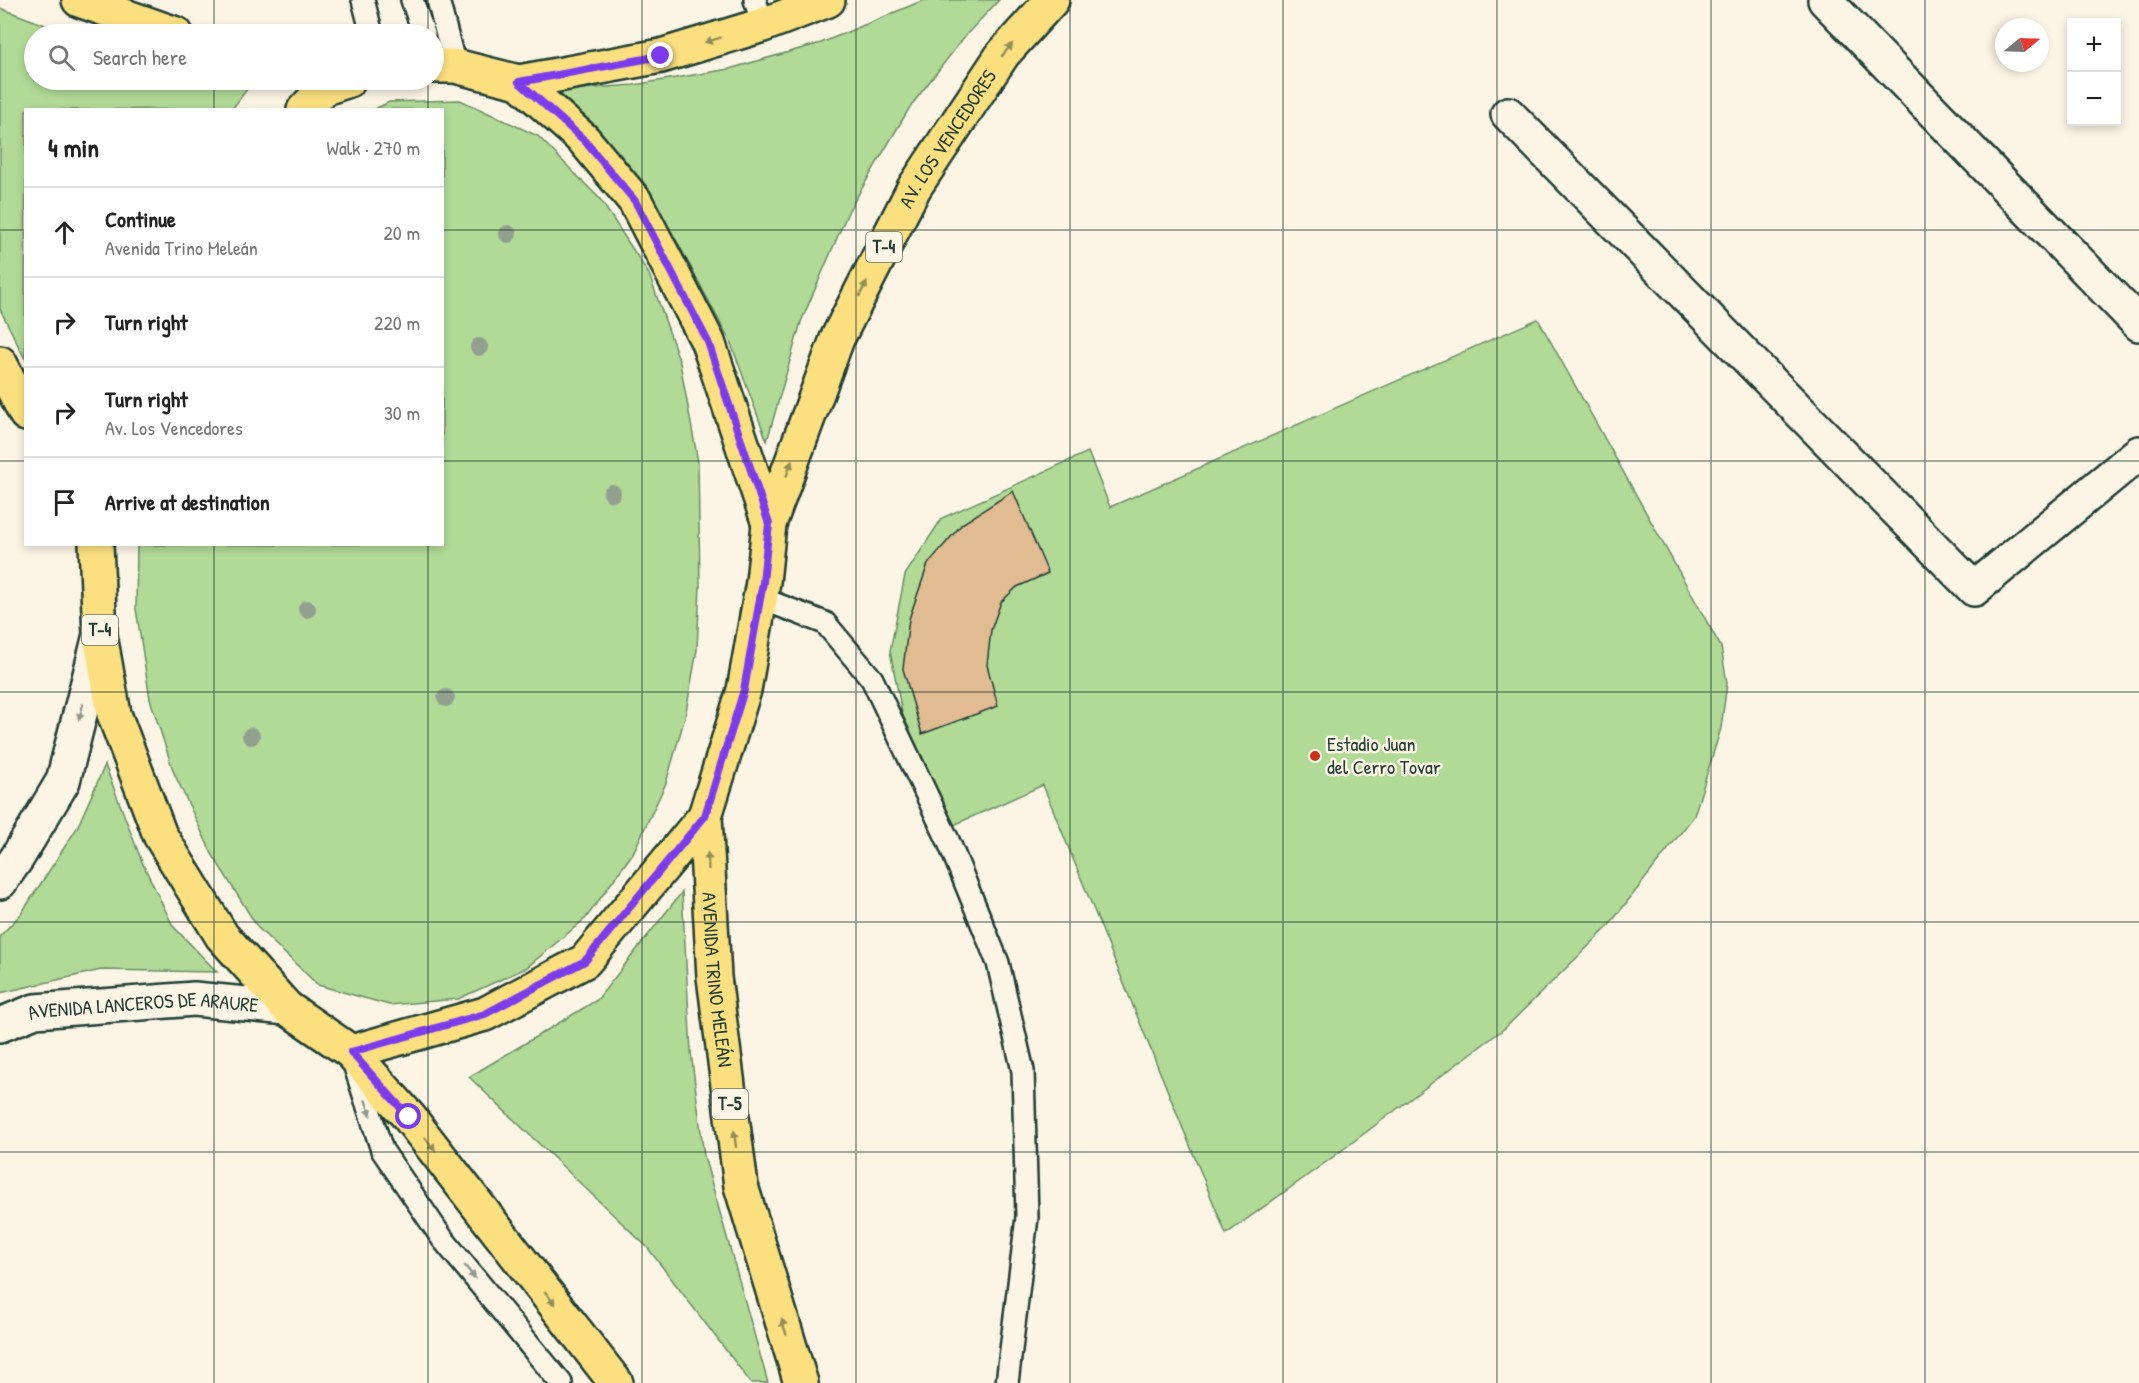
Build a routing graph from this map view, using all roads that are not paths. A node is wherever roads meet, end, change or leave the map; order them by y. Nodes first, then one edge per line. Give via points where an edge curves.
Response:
1 (80, 0) edge
2 (363, 0) edge
3 (412, 0) edge
4 (438, 0) edge
5 (828, 0) edge
6 (1052, 0) edge
7 (1826, 0) edge
8 (759, 13) edge
9 (148, 24) edge
10 (369, 24) edge
11 (420, 24) edge
12 (439, 24) edge
13 (444, 65) edge
14 (519, 82) junction
15 (1508, 114) dead end
16 (2139, 324) edge
17 (0, 363) edge
18 (24, 410) edge
19 (2139, 453) edge
20 (769, 524) junction
21 (94, 547) edge
22 (760, 598) junction
23 (100, 635) junction
24 (705, 816) junction
25 (0, 882) edge
26 (287, 1008) junction
27 (0, 1025) edge
28 (351, 1052) junction
29 (561, 1383) edge
30 (616, 1383) edge
31 (801, 1383) edge
32 (1007, 1383) edge

1 - 9 main road
2 - 10 lane
3 - 11 lane
4 - 12 lane
5 - 8 main road, T-4
20 -> 6 main road, AV. LOS VENCEDORES / T-4 via 837,339 914,188 1003,54
7 - 16 street
8 -> 14 main road, T-4 via 661,56
13 - 14 main road, T-4
14 - 20 main road, T-4 via 584,140 635,201 708,342
15 - 19 street via 1974,588
17 - 18 main road
20 - 22 main road, T-4
21 - 23 main road, T-4
22 - 24 main road, T-4 via 744,690
22 - 32 lane via 825,623 872,679 948,840 998,963 1023,1071 1027,1217
23 -> 25 street via 63,781
23 - 26 main road, T-4 via 114,714 160,835 222,936
24 - 28 main road, T-4 via 585,961 485,1014
31 -> 24 main road, AVENIDA TRINO MELEÁN / T-5 via 741,1186 714,977
26 - 27 street, AVENIDA LANCEROS DE ARAURE via 194,999 35,1011
26 - 28 main road, T-4
28 -> 29 lane via 382,1150 442,1238
28 -> 30 main road via 409,1117

